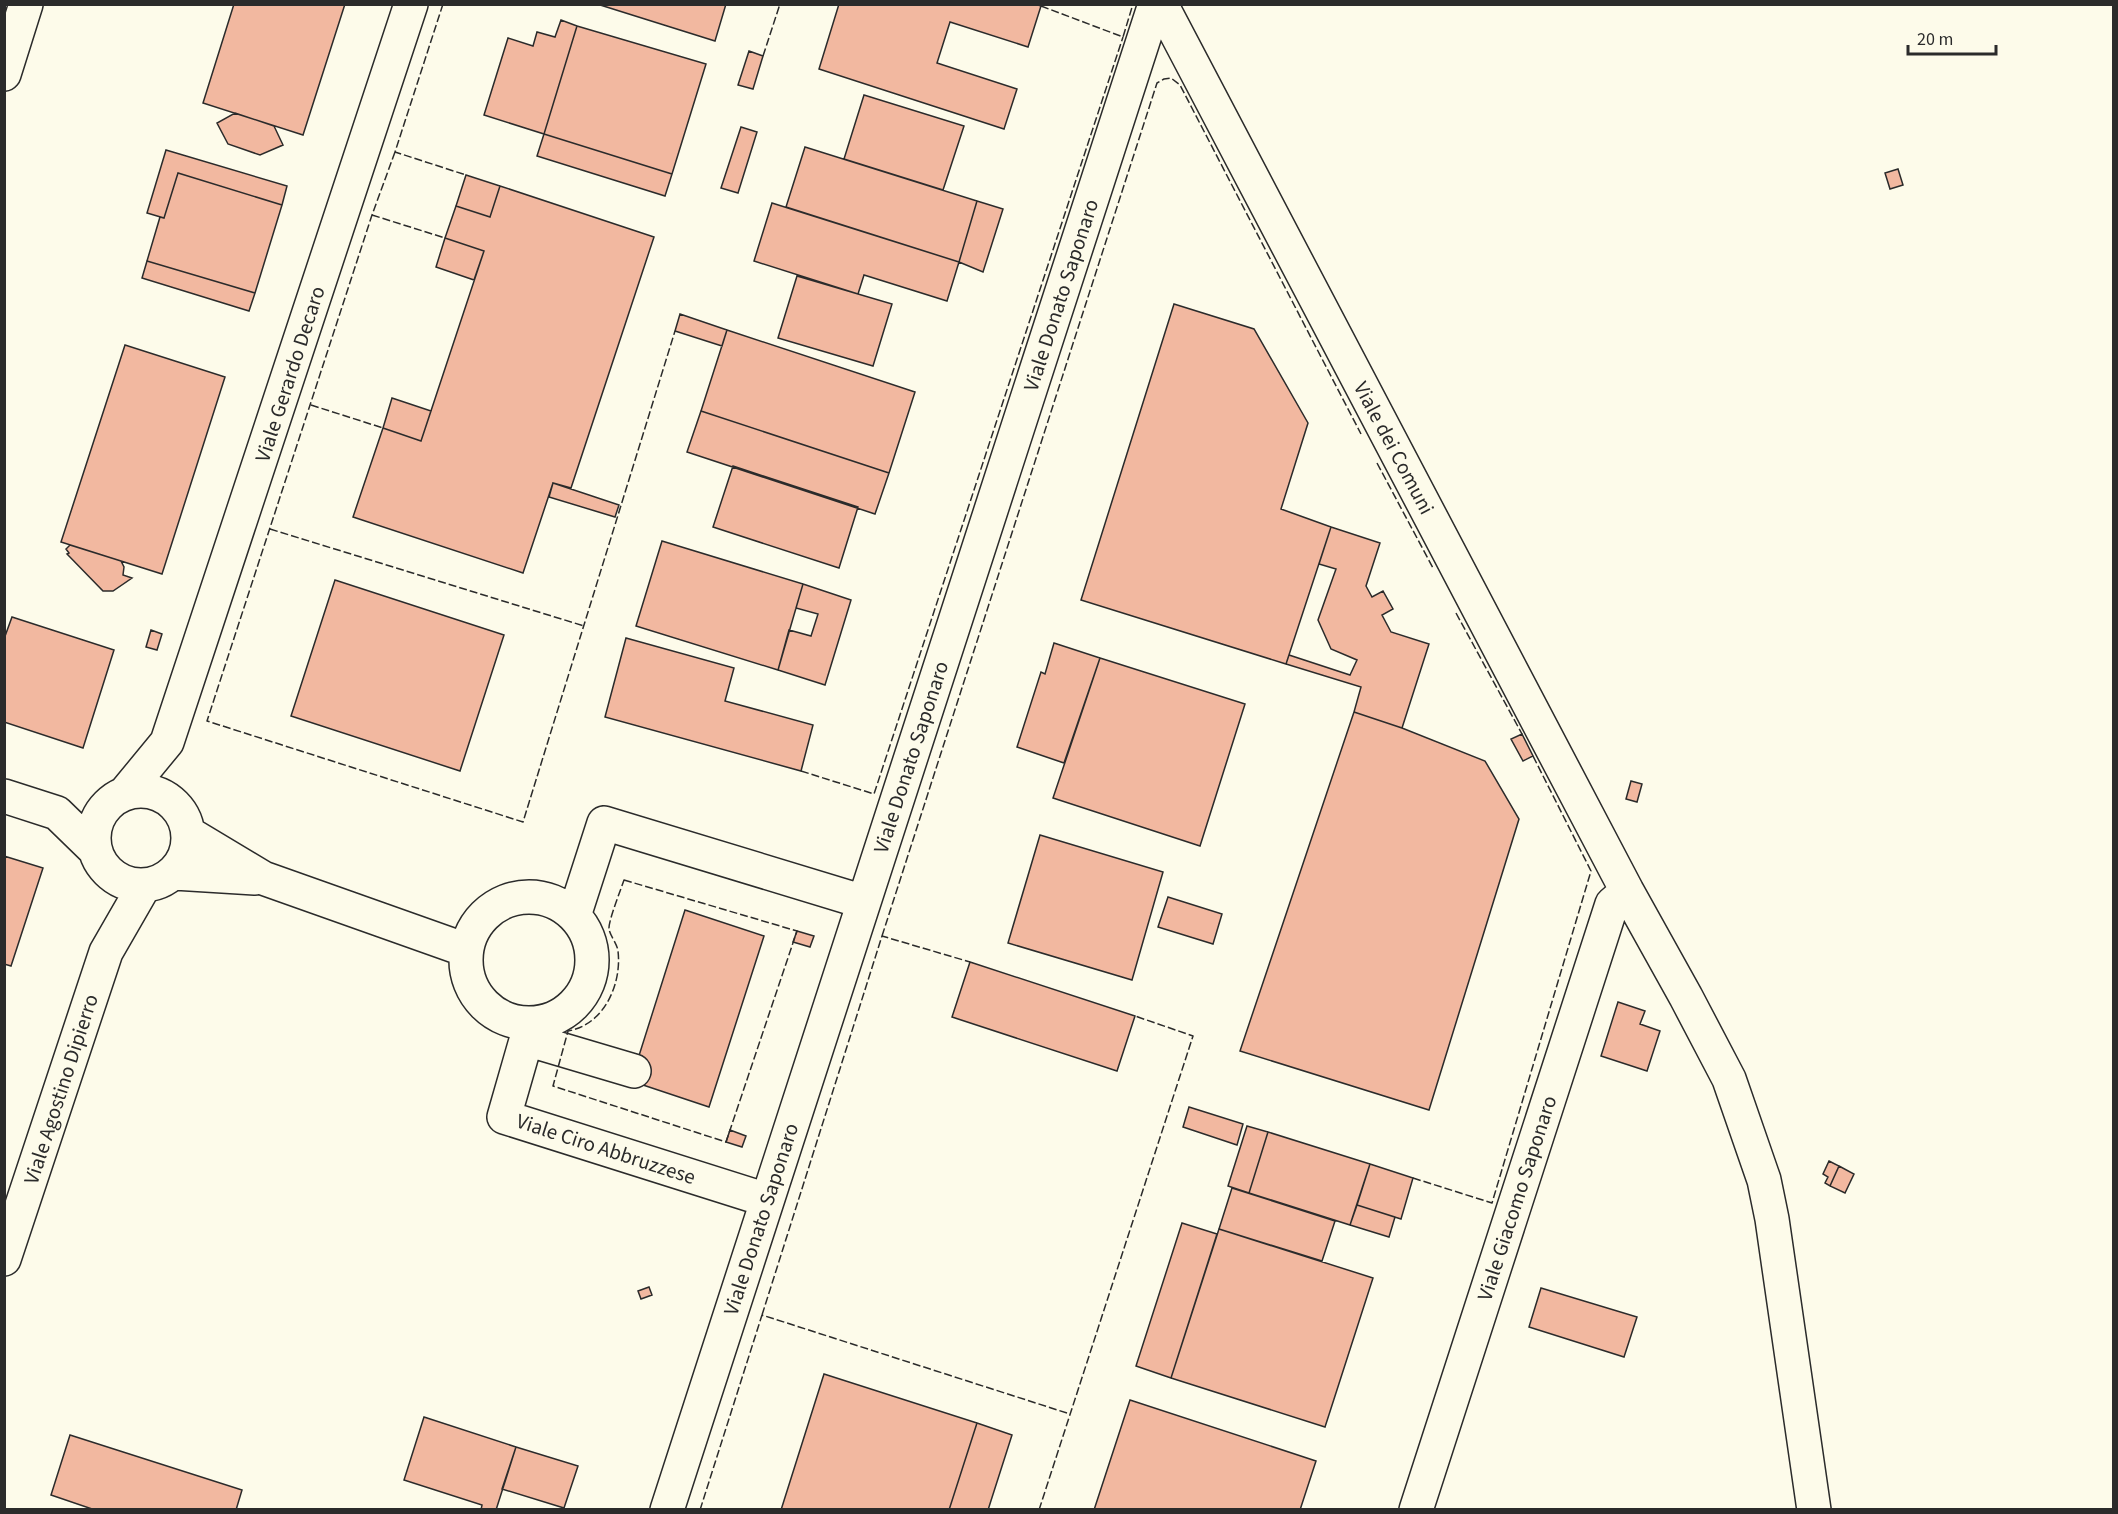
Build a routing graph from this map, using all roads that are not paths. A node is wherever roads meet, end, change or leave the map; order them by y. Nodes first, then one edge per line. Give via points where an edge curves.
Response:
1 (26, 4) edge
2 (411, 4) edge
3 (1155, 4) edge
4 (1161, 4) edge
5 (4, 74) edge
6 (167, 742) junction
7 (4, 796) edge
8 (118, 797) junction
9 (171, 802) junction
10 (57, 813) junction
11 (188, 833) junction
12 (101, 861) junction
13 (174, 873) junction
14 (262, 878) junction
15 (144, 886) junction
16 (1626, 891) junction
17 (864, 902) junction
18 (574, 916) junction
19 (466, 950) junction
20 (106, 952) junction
21 (529, 1031) junction
22 (634, 1071) dead end
23 (767, 1200) junction
24 (4, 1259) edge
25 (667, 1509) edge
26 (1416, 1509) edge
27 (1814, 1509) edge

1 - 5 street
2 - 6 street, Viale Gerardo Decaro
3 - 17 street, Viale Donato Saponaro
4 - 16 street, Viale dei Comuni
6 - 8 street
6 - 9 street
7 - 10 street
8 - 9 street via 141,790
8 - 10 street
8 - 12 street via 101,811 96,823 93,836
9 - 11 street via 185,821
10 - 12 street
11 - 13 street via 183,861
11 - 14 street
12 - 15 street via 119,881
12 - 20 street
13 - 14 street
13 - 15 street
14 - 19 street
15 - 20 street
16 - 26 street, Viale Giacomo Saponaro via 1612,904
16 - 27 street, Viale dei Comuni via 1729,1079 1764,1180
17 - 18 street via 604,824
17 - 23 street, Viale Donato Saponaro
18 - 19 street via 539,897 519,897 500,903 484,915
18 - 21 street via 586,933 592,953 591,973 583,993 569,1009
19 - 21 street via 471,986 481,1002 495,1014
20 - 24 street, Viale Agostino Dipierro
21 - 22 street
21 - 23 street, Viale Ciro Abbruzzese via 504,1117
23 - 25 street, Viale Donato Saponaro

